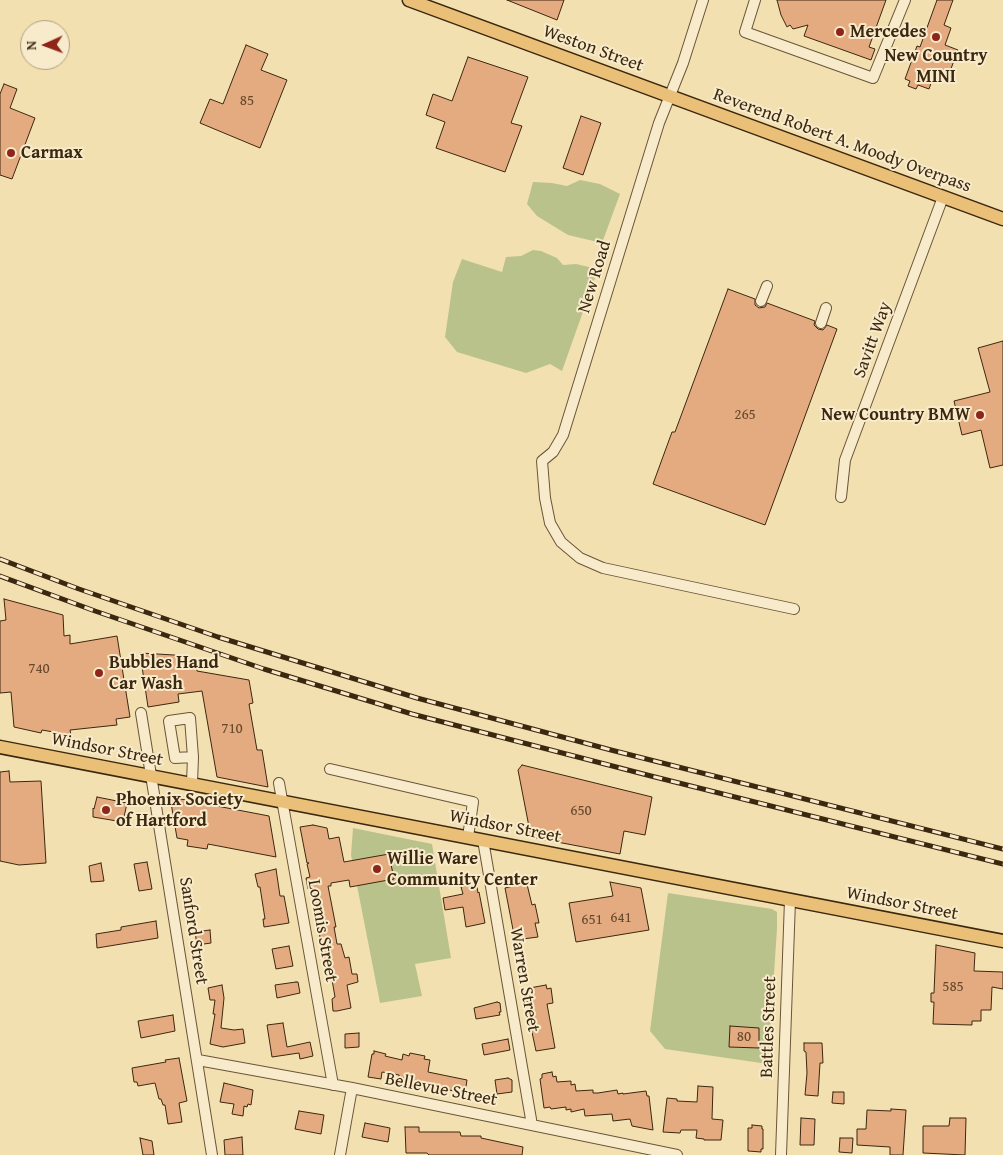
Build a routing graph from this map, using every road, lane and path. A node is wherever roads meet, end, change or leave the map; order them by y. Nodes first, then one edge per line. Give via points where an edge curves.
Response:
1 (409, 0) edge
2 (703, 0) edge
3 (755, 0) edge
4 (905, 0) edge
5 (670, 96) junction
6 (943, 197) junction
7 (1003, 219) edge
8 (767, 286) dead end
9 (761, 301) dead end
10 (826, 308) dead end
11 (821, 323) dead end
12 (841, 496) dead end
13 (794, 609) dead end
14 (141, 713) dead end
15 (0, 747) edge
16 (193, 757) dead end
17 (330, 770) dead end
18 (151, 776) junction
19 (192, 783) junction
20 (279, 783) dead end
21 (282, 802) junction
22 (468, 838) junction
23 (483, 840) junction
24 (790, 900) junction
25 (1003, 941) edge
26 (198, 1060) junction
27 (332, 1085) junction
28 (352, 1088) junction
29 (532, 1125) junction
30 (212, 1155) edge
31 (340, 1155) edge
32 (677, 1155) edge
33 (781, 1155) edge

1 - 5 main road, Weston Street
2 - 5 street via 684,63
3 - 4 street via 745,32 873,78
5 - 6 main road, Reverend Robert A. Moody Overpass
5 - 13 street, New Road via 563,435 553,452 542,461 550,523 561,542 580,558 603,568
6 - 7 main road, Reverend Robert A. Moody Overpass
6 - 12 street, Savitt Way via 846,460
8 - 9 street
10 - 11 street
14 - 18 street, Sanford Street
15 - 18 main road, Windsor Street
16 - 19 street
17 - 22 street via 473,802
18 - 19 main road, Windsor Street
18 - 26 street, Sanford Street
19 - 21 main road, Windsor Street
20 - 21 street, Loomis Street
21 - 22 main road, Windsor Street
21 - 27 street, Loomis Street
22 - 23 main road, Windsor Street
23 - 24 main road, Windsor Street
23 - 29 street, Warren Street
24 - 25 main road, Windsor Street
24 - 33 street, Battles Street
26 - 27 street, Bellevue Street
26 - 30 street, Sanford Street
27 - 28 street, Bellevue Street
28 - 29 street, Bellevue Street
28 - 31 street
29 - 32 street, Bellevue Street

